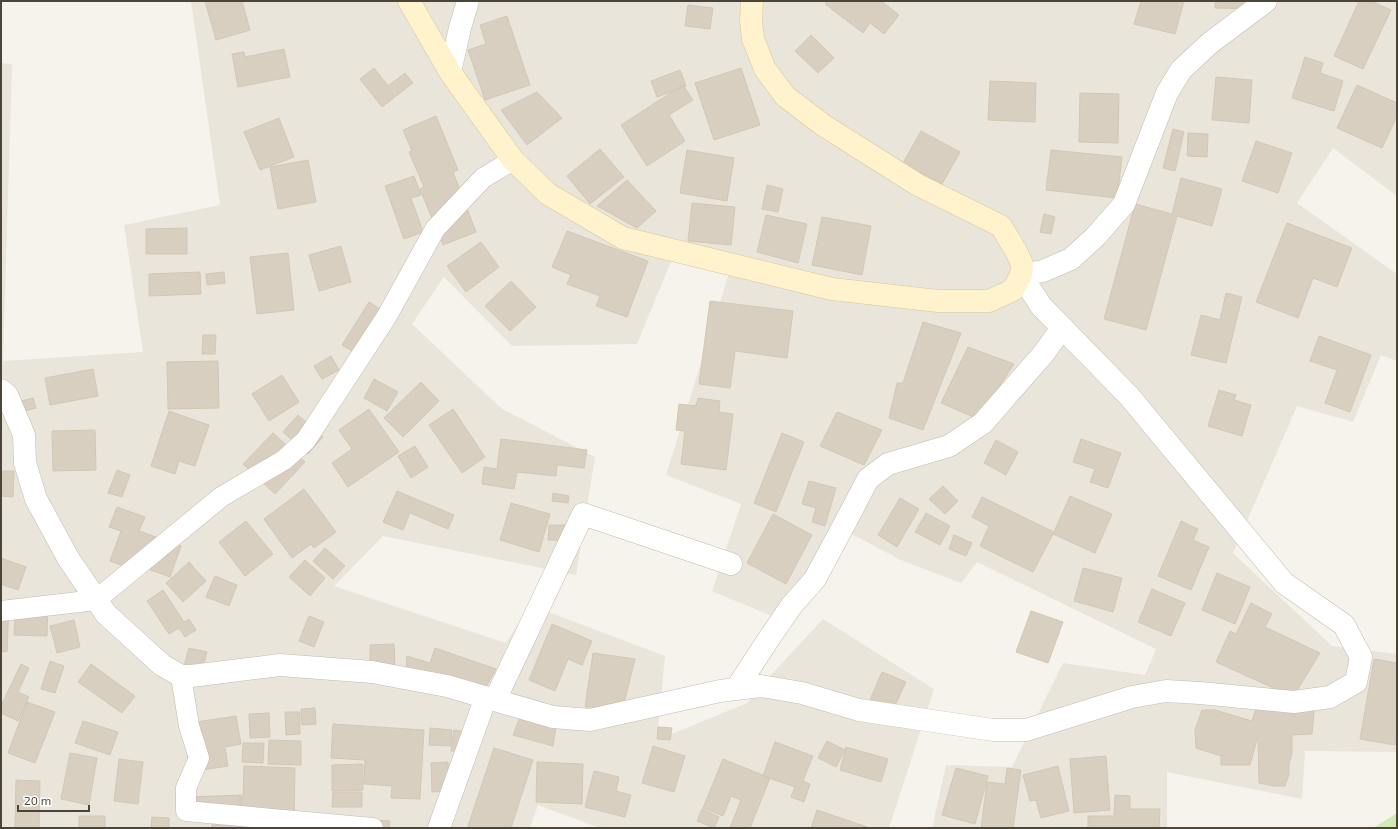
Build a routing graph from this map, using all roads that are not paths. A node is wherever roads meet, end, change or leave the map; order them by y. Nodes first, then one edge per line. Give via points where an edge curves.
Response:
1 (409, 1) edge
2 (468, 1) edge
3 (1266, 1) edge
4 (753, 2) edge
5 (450, 72) junction
6 (513, 160) junction
7 (1021, 275) junction
8 (1062, 328) junction
9 (1, 390) edge
10 (731, 564) dead end
11 (96, 600) junction
12 (1, 611) edge
13 (181, 676) junction
14 (736, 689) junction
15 (491, 698) junction
16 (240, 822) edge
17 (373, 828) edge
18 (439, 828) edge

1 - 5 main road
2 - 5 street
3 - 7 street via 1210,43 1181,70 1167,93 1124,204 1096,236 1070,259 1043,271
4 - 7 main road via 751,21 754,39 765,69 785,96 824,125 918,185 1001,226 1022,264
5 - 6 main road
6 - 7 main road via 548,194 623,238 832,289 938,301 989,301 1013,290
6 - 11 street via 483,178 435,229 387,316 306,440 284,460 220,497
7 - 8 street via 1041,306
8 - 14 street via 983,423 949,446 888,464 868,479 815,579 792,606
8 - 14 street via 1129,396 1284,583 1344,625 1361,657 1356,682 1330,697 1294,702 1166,691 1132,697 1026,730 993,730 859,710 802,693 761,686
9 - 11 street via 6,395 24,436 25,464 36,499 68,558
10 - 15 street via 583,514
11 - 12 street
11 - 13 street via 106,614 162,665
13 - 15 street via 280,665 372,672 447,686
13 - 16 street via 189,726 199,758 186,788 186,811
14 - 15 street via 590,720 553,717
15 - 18 street
16 - 17 street

